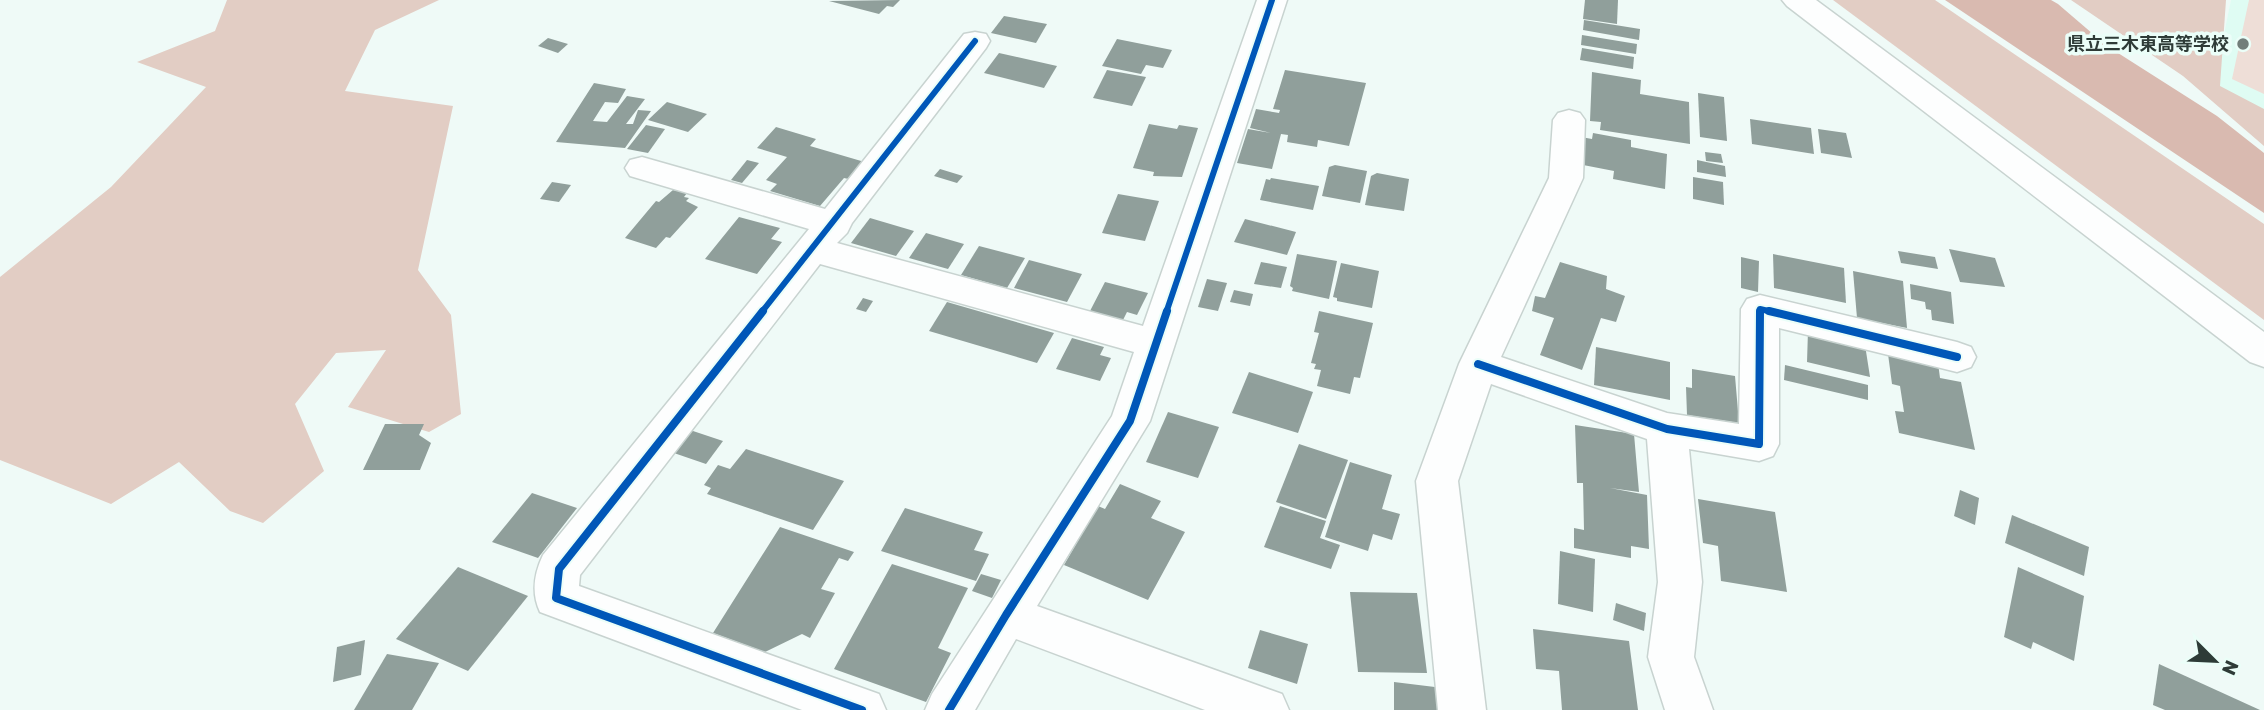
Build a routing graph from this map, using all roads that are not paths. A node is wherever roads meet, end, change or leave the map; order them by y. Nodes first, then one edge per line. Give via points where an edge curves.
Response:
1 (1272, 0) edge
2 (1797, 0) edge
3 (975, 41) dead end
4 (1569, 120) dead end
5 (642, 168) dead end
6 (824, 236) junction
7 (1156, 344) junction
8 (2264, 352) edge
9 (1957, 357) dead end
10 (1478, 364) junction
11 (1667, 429) junction
12 (1006, 615) junction
13 (862, 710) edge
14 (949, 710) edge
15 (1265, 710) edge
16 (1462, 710) edge
17 (1689, 710) edge

1 - 7 street
2 - 8 street
3 - 6 street
4 - 10 street via 1566,178
5 - 6 street
6 - 7 street
6 - 13 street via 559,569 556,598
7 - 12 street via 1130,421
9 - 11 street via 1760,309 1759,444
10 - 11 street
10 - 16 street via 1437,481
11 - 17 street via 1680,582 1671,657
12 - 14 street
12 - 15 street

